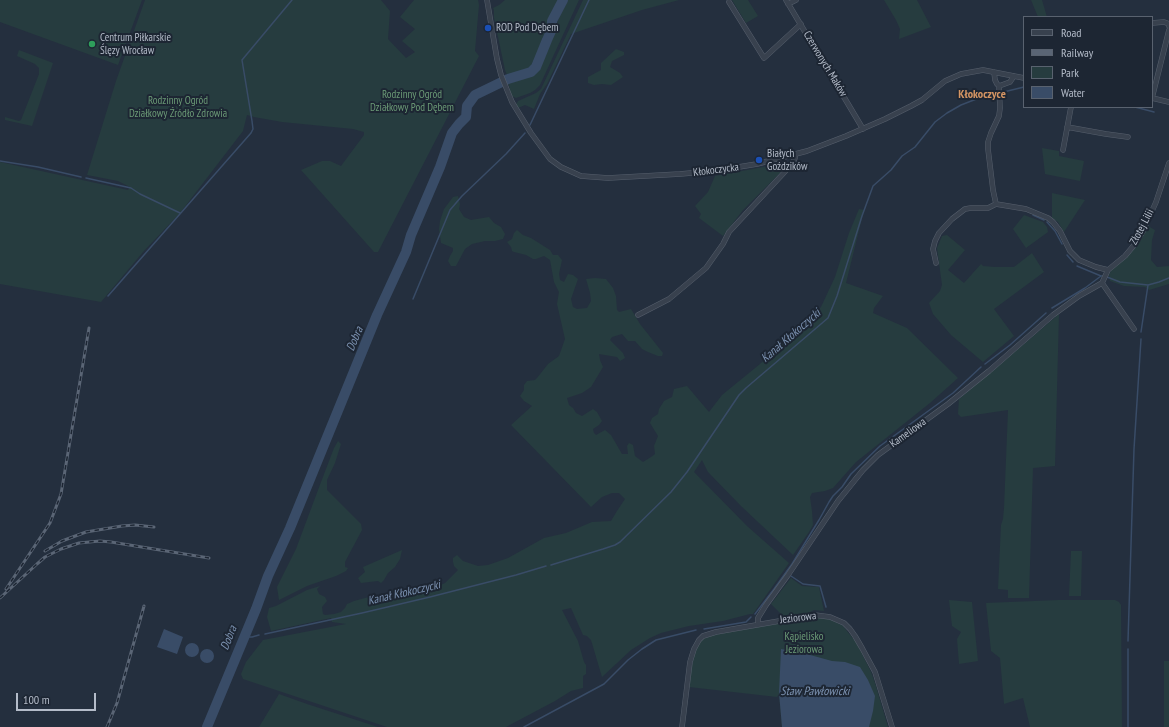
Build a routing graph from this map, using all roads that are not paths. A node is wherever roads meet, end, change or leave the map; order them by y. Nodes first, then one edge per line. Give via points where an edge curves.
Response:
1 (488, 0) edge
2 (796, 0) edge
3 (729, 2) dead end
4 (787, 2) edge
5 (1153, 23) edge
6 (801, 24) junction
7 (1169, 26) edge
8 (1169, 30) edge
9 (994, 72) junction
10 (1014, 76) junction
11 (1023, 78) edge
12 (1000, 91) junction
13 (1153, 94) edge
14 (1153, 98) edge
15 (1169, 102) edge
16 (1071, 108) edge
17 (1067, 127) junction
18 (863, 129) junction
19 (1128, 137) dead end
20 (1063, 150) dead end
21 (795, 155) junction
22 (1169, 163) edge
23 (996, 204) junction
24 (936, 263) dead end
25 (1108, 270) junction
26 (1102, 283) junction
27 (638, 315) dead end
28 (1134, 329) dead end
29 (758, 624) junction
30 (682, 727) edge
31 (892, 727) edge

1 - 21 street, Kłokoczycka via 496,53 507,91 522,120 543,150 561,167 581,176 608,178 714,171
2 - 4 street
3 - 6 street via 764,58
4 - 6 street, Czerwonych Maków
5 - 7 street via 1164,22
6 - 18 street, Czerwonych Maków
8 - 13 street
9 - 10 street, Kłokoczycka
9 - 12 street via 994,80
9 - 18 street, Kłokoczycka via 983,70 962,74 945,82 922,100
10 - 11 street, Kłokoczycka
10 - 12 street
12 - 23 street via 999,116 988,142
14 - 15 street
16 - 17 street
17 - 19 street
17 - 20 street
18 - 21 street, Kłokoczycka
21 - 27 street via 793,163 729,232 706,268 669,299
22 - 25 street, Złotej Lilii via 1143,231 1125,256
23 - 24 street via 988,208 965,209 952,219 935,241 933,249
23 - 25 street via 1026,209 1048,218 1079,260
25 - 26 street, Złotej Lilii
26 - 28 street
26 - 29 street, Kameliowa via 1053,315 948,404 878,455 838,501 766,605 758,618
29 - 30 street, Jeziorowa via 716,632 699,640 690,662
29 - 31 street, Jeziorowa via 814,615 830,617 844,624 855,636 873,668

